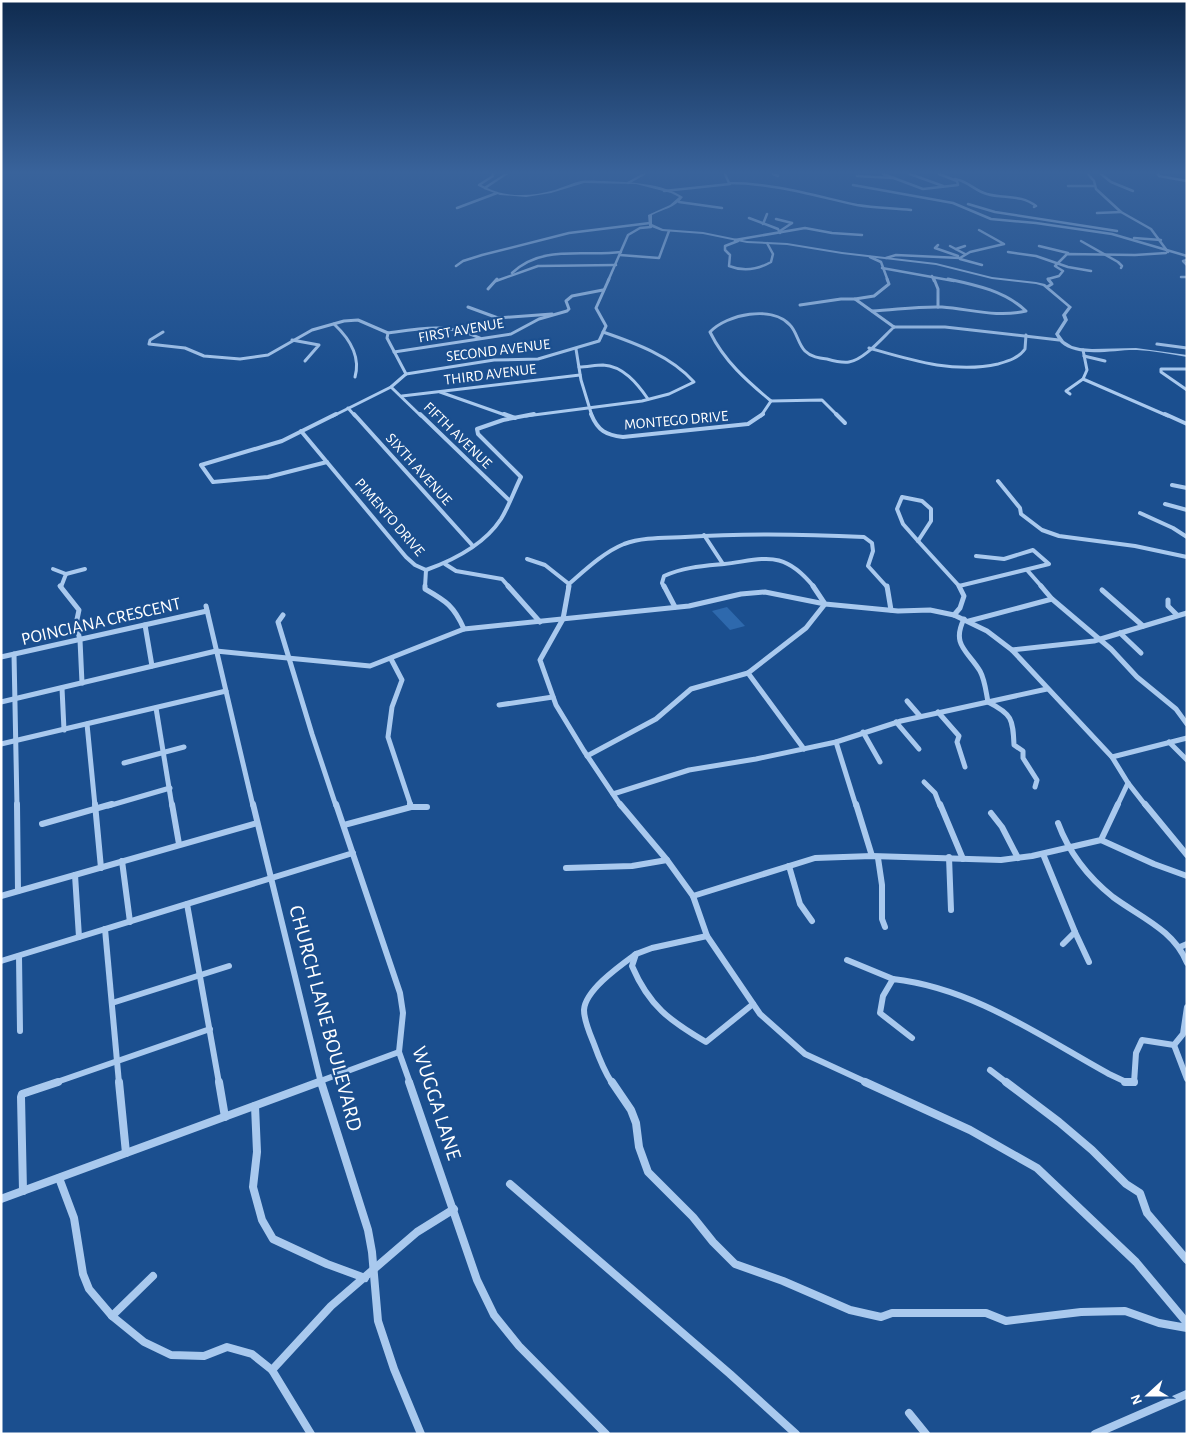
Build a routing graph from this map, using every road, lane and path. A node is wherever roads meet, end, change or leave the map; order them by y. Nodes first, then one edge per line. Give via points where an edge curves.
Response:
1 (537, 241) edge
2 (626, 241) edge
3 (665, 241) edge
4 (735, 241) edge
5 (747, 241) edge
6 (999, 241) edge
7 (1081, 241) dead end
8 (1134, 241) edge
9 (1161, 241) edge
10 (767, 243) junction
11 (938, 245) dead end
12 (950, 246) dead end
13 (965, 246) dead end
14 (1039, 246) dead end
15 (956, 250) junction
16 (1008, 252) dead end
17 (1169, 252) junction
18 (621, 253) junction
19 (1100, 253) junction
20 (1068, 254) junction
21 (870, 257) junction
22 (963, 257) junction
23 (886, 258) junction
24 (1186, 258) edge
25 (1057, 263) junction
26 (982, 264) dead end
27 (616, 265) junction
28 (1187, 265) edge
29 (456, 266) dead end
30 (882, 268) junction
31 (1121, 268) dead end
32 (1091, 271) dead end
33 (511, 274) junction
34 (932, 276) junction
35 (1181, 277) dead end
36 (1187, 278) edge
37 (1046, 287) junction
38 (488, 289) dead end
39 (603, 290) junction
40 (855, 299) junction
41 (800, 305) dead end
42 (468, 307) dead end
43 (938, 307) junction
44 (872, 311) junction
45 (558, 314) junction
46 (334, 324) junction
47 (894, 327) junction
48 (163, 332) dead end
49 (603, 332) junction
50 (388, 333) junction
51 (1026, 335) junction
52 (480, 338) junction
53 (292, 340) junction
54 (1059, 340) junction
55 (1157, 344) dead end
56 (576, 348) junction
57 (869, 348) junction
58 (1187, 348) edge
59 (1083, 350) junction
60 (394, 352) junction
61 (1084, 356) junction
62 (1187, 356) edge
63 (304, 361) dead end
64 (1106, 361) dead end
65 (579, 368) junction
66 (1187, 369) edge
67 (406, 374) junction
68 (580, 375) junction
69 (355, 377) dead end
70 (1083, 379) junction
71 (391, 386) junction
72 (1187, 390) edge
73 (438, 391) junction
74 (1070, 394) dead end
75 (402, 396) junction
76 (648, 399) junction
77 (771, 401) junction
78 (348, 408) junction
79 (590, 408) junction
80 (515, 418) junction
81 (845, 423) dead end
82 (1187, 424) edge
83 (301, 431) junction
84 (327, 462) junction
85 (998, 481) dead end
86 (1172, 485) dead end
87 (1187, 488) edge
88 (509, 500) junction
89 (1165, 504) dead end
90 (1187, 510) edge
91 (1140, 513) dead end
92 (704, 535) junction
93 (1187, 537) edge
94 (918, 540) junction
95 (472, 546) junction
96 (976, 556) dead end
97 (1187, 557) edge
98 (528, 559) dead end
99 (445, 564) junction
100 (723, 564) junction
101 (53, 569) dead end
102 (85, 569) dead end
103 (426, 570) junction
104 (1027, 570) junction
105 (66, 574) junction
106 (569, 584) junction
107 (958, 586) junction
108 (1102, 590) dead end
109 (1052, 599) junction
110 (1168, 600) dead end
111 (825, 604) junction
112 (675, 607) junction
113 (206, 609) joint
114 (891, 610) junction
115 (1187, 613) edge
116 (283, 615) dead end
117 (954, 615) junction
118 (1178, 615) junction
119 (563, 619) junction
120 (967, 620) junction
121 (540, 622) junction
122 (145, 625) junction
123 (1143, 626) junction
124 (464, 629) junction
125 (1120, 633) junction
126 (1100, 639) junction
127 (80, 640) junction
128 (1012, 650) junction
129 (216, 651) junction
130 (1141, 653) dead end
131 (14, 654) junction
132 (1, 657) edge
133 (289, 657) junction
134 (391, 659) junction
135 (152, 666) junction
136 (748, 673) junction
137 (82, 683) junction
138 (62, 688) junction
139 (1047, 688) junction
140 (226, 691) junction
141 (553, 697) junction
142 (15, 699) junction
143 (906, 700) dead end
144 (1, 702) edge
145 (988, 702) junction
146 (499, 705) dead end
147 (156, 708) junction
148 (938, 712) junction
149 (920, 716) junction
150 (896, 722) junction
151 (87, 724) junction
152 (1187, 724) edge
153 (64, 730) junction
154 (863, 732) junction
155 (1187, 738) edge
156 (16, 741) junction
157 (836, 742) junction
158 (1169, 742) junction
159 (1, 744) edge
160 (184, 747) dead end
161 (804, 749) junction
162 (919, 749) dead end
163 (164, 753) junction
164 (587, 756) junction
165 (1112, 757) junction
166 (1187, 760) edge
167 (880, 762) dead end
168 (124, 763) dead end
169 (965, 767) dead end
170 (924, 782) dead end
171 (1128, 783) junction
172 (1035, 787) dead end
173 (170, 788) junction
174 (613, 794) junction
175 (411, 807) junction
176 (427, 807) dead end
177 (95, 810) junction
178 (991, 813) dead end
179 (257, 823) junction
180 (1058, 823) dead end
181 (42, 824) dead end
182 (344, 825) junction
183 (1101, 840) junction
184 (179, 844) junction
185 (1066, 847) junction
186 (353, 853) junction
187 (1043, 854) junction
188 (1187, 855) edge
189 (875, 857) junction
190 (949, 857) junction
191 (1018, 858) junction
192 (963, 859) junction
193 (667, 860) junction
194 (122, 861) junction
195 (789, 866) junction
196 (100, 868) junction
197 (566, 868) dead end
198 (75, 875) junction
199 (1187, 876) edge
200 (271, 879) junction
201 (18, 892) junction
202 (1, 896) edge
203 (693, 896) junction
204 (188, 904) junction
205 (951, 910) dead end
206 (130, 922) junction
207 (812, 922) dead end
208 (886, 927) dead end
209 (105, 929) junction
210 (1075, 932) junction
211 (708, 936) junction
212 (79, 937) junction
213 (1063, 944) dead end
214 (1187, 944) edge
215 (1180, 948) junction
216 (636, 954) junction
217 (19, 956) junction
218 (847, 960) dead end
219 (1, 961) edge
220 (1089, 962) dead end
221 (1187, 963) edge
222 (229, 966) dead end
223 (200, 975) junction
224 (893, 979) junction
225 (112, 1003) junction
226 (753, 1004) junction
227 (1187, 1007) edge
228 (210, 1029) junction
229 (20, 1031) dead end
230 (912, 1038) dead end
231 (1174, 1045) junction
232 (399, 1052) junction
233 (118, 1060) junction
234 (990, 1070) dead end
235 (1187, 1079) edge
236 (321, 1082) junction
237 (255, 1106) junction
238 (225, 1117) junction
239 (126, 1153) junction
240 (59, 1178) junction
241 (510, 1184) dead end
242 (23, 1191) junction
243 (1, 1199) edge
244 (454, 1209) junction
245 (1187, 1260) edge
246 (374, 1271) junction
247 (153, 1276) dead end
248 (365, 1278) junction
249 (112, 1316) junction
250 (1187, 1322) edge
251 (1187, 1328) edge
252 (272, 1370) junction
253 (1187, 1394) edge
254 (909, 1413) dead end
255 (311, 1434) edge
256 (421, 1434) edge
257 (606, 1434) edge
258 (796, 1434) edge
259 (926, 1434) edge
260 (1095, 1434) edge

1 - 29 street via 482,255
2 - 18 street
3 - 18 street via 659,258
4 - 10 street via 725,246 725,250 730,255 729,266 742,270 756,269 771,262 773,254
5 - 10 street
6 - 22 street via 1004,244
7 - 19 street
8 - 17 street
9 - 17 street
10 - 21 street
11 - 22 street via 935,248
12 - 15 street
13 - 15 street
14 - 20 street
15 - 22 street
16 - 25 street
17 - 19 street via 1135,255
17 - 24 street
18 - 27 street
18 - 33 street via 536,257
19 - 20 street
19 - 31 street via 1118,262
20 - 25 street
21 - 23 street
21 - 30 street via 881,262
22 - 23 street via 896,255
22 - 26 street
23 - 37 street via 936,264
24 - 28 street via 1183,261
25 - 32 street
25 - 37 street via 1055,266 1063,271 1059,276 1048,279 1052,284
27 - 33 street via 542,266
27 - 39 street
30 - 34 street
30 - 40 street via 889,284 874,296
33 - 38 street via 497,279
34 - 43 street via 938,289
34 - 43 street via 997,292 1022,305 1026,311 995,313
35 - 36 street
37 - 54 street via 1070,307 1057,334
39 - 45 street via 572,296 566,301 569,310
39 - 49 street via 596,308 605,323
40 - 41 street
40 - 44 street
42 - 45 street via 498,318
43 - 44 street
44 - 47 street
45 - 52 street, FIRST AVENUE via 511,334
46 - 50 street via 358,320
46 - 53 street
46 - 69 street via 346,335 357,360
47 - 51 street via 945,327
47 - 57 street
48 - 53 street via 149,344 196,350 204,356 240,359 268,355
49 - 56 street, SECOND AVENUE via 599,341
49 - 76 street, PIMENTO DRIVE via 671,362 694,382 680,391
50 - 52 street via 444,326 465,330
50 - 60 street
51 - 54 street
51 - 57 street via 1023,352 1010,361 976,367 956,368
52 - 60 street, FIRST AVENUE
53 - 63 street via 319,346
54 - 59 street
55 - 58 street
56 - 65 street, MONTEGO DRIVE
56 - 67 street, SECOND AVENUE via 538,359 494,360
57 - 77 street via 850,362 814,357 806,353 788,322 762,314 727,320 714,326 710,332 720,353
59 - 61 street
59 - 62 street via 1138,349
60 - 67 street
61 - 64 street
61 - 70 street via 1087,370
65 - 68 street, MONTEGO DRIVE
65 - 76 street via 611,366 636,381
66 - 72 street via 1161,369
67 - 71 street
68 - 73 street, THIRD AVENUE
68 - 79 street, MONTEGO DRIVE
70 - 74 street via 1066,390
70 - 82 street
71 - 75 street, FIFTH AVENUE
71 - 78 street
73 - 75 street, THIRD AVENUE
73 - 80 street
75 - 88 street, FIFTH AVENUE
76 - 79 street, PIMENTO DRIVE
77 - 79 street, MONTEGO DRIVE via 764,414 748,424 623,437 599,431
77 - 81 street via 822,400
78 - 83 street
78 - 95 street, SIXTH AVENUE
79 - 80 street, PIMENTO DRIVE
80 - 88 street, PIMENTO DRIVE via 476,429 521,477
83 - 84 street, PIMENTO DRIVE
83 - 84 street via 282,441 201,464 214,482 260,479
84 - 103 street, PIMENTO DRIVE via 406,557
85 - 97 street via 1020,508 1021,514 1047,533 1169,551
86 - 87 street
88 - 95 street, PIMENTO DRIVE via 492,531
89 - 90 street
91 - 93 street
92 - 100 street
92 - 106 street via 624,544
92 - 114 street via 790,533 864,537 872,543 868,566 886,584
94 - 94 street via 931,520 931,509 922,501 902,497 897,509 903,524
94 - 107 street
95 - 99 street, PIMENTO DRIVE
96 - 104 street via 1004,559 1033,550 1049,564
98 - 106 street via 549,567
99 - 103 street, PIMENTO DRIVE
99 - 121 street via 456,572 502,579
100 - 111 street via 770,558 787,563 816,589
100 - 112 street via 696,565 664,576 662,583
101 - 105 street
102 - 105 street
103 - 124 street via 425,589 447,602 457,613
104 - 107 street
104 - 109 street
105 - 127 street via 60,586 79,610 76,624
106 - 119 street
107 - 117 street via 964,596
108 - 123 street
109 - 120 street
109 - 126 street
110 - 118 street via 1168,606
111 - 112 street via 765,592
111 - 114 street
111 - 136 street via 806,628
112 - 119 street
113 - 122 street, POINCIANA CRESCENT
113 - 129 street, CHURCH LANE BOULEVARD
114 - 117 street via 930,610
115 - 118 street
116 - 133 street, WUGGA LANE via 278,622
117 - 120 street
118 - 123 street
119 - 121 street
119 - 141 street via 540,660
120 - 128 street
120 - 145 street via 959,628 957,636 981,673
121 - 124 street
122 - 127 street, POINCIANA CRESCENT
122 - 135 street
123 - 125 street
124 - 134 street
125 - 126 street
125 - 130 street
126 - 128 street
126 - 152 street via 1137,677 1176,709
127 - 131 street, POINCIANA CRESCENT
127 - 137 street
128 - 139 street
129 - 133 street
129 - 135 street
129 - 140 street, CHURCH LANE BOULEVARD
131 - 132 street, POINCIANA CRESCENT
131 - 142 street
133 - 134 street via 370,666
133 - 182 street, WUGGA LANE
134 - 175 street via 402,680 392,707 388,737
135 - 137 street
136 - 161 street
136 - 164 street via 691,688 656,719
137 - 138 street
138 - 142 street
138 - 153 street
139 - 145 street
139 - 165 street
140 - 147 street
140 - 179 street, CHURCH LANE BOULEVARD
141 - 146 street
141 - 164 street
142 - 144 street
142 - 156 street
143 - 149 street
145 - 148 street
145 - 172 street via 1009,712 1013,720 1014,745 1023,751 1023,758 1037,780
147 - 151 street
147 - 163 street
148 - 149 street
148 - 169 street via 959,736 957,742
149 - 150 street
150 - 154 street
150 - 162 street
151 - 153 street
151 - 177 street
153 - 156 street
154 - 157 street
154 - 167 street
155 - 158 street
156 - 159 street
156 - 201 street
157 - 161 street
157 - 189 street
158 - 165 street
158 - 166 street
160 - 163 street
161 - 174 street via 689,770
163 - 168 street
163 - 173 street
164 - 174 street
165 - 171 street
170 - 192 street via 935,793
171 - 183 street
171 - 188 street
173 - 177 street
173 - 184 street
174 - 193 street
175 - 176 street
175 - 182 street
177 - 181 street
177 - 196 street
178 - 191 street
179 - 184 street
179 - 200 street, CHURCH LANE BOULEVARD
180 - 185 street
182 - 186 street, WUGGA LANE
183 - 185 street
183 - 199 street
184 - 194 street
185 - 187 street
185 - 215 street via 1107,891 1154,924
186 - 200 street
186 - 232 street, WUGGA LANE via 400,993 403,1013
187 - 191 street
187 - 210 street
189 - 190 street
189 - 195 street via 815,858
189 - 208 street via 882,885 882,919
190 - 192 street
190 - 205 street
191 - 192 street
193 - 197 street via 632,866
193 - 203 street
194 - 196 street
194 - 206 street
195 - 203 street
195 - 207 street via 800,904
196 - 198 street
198 - 201 street
198 - 212 street
200 - 204 street
200 - 236 street, CHURCH LANE BOULEVARD
201 - 202 street
203 - 211 street
204 - 206 street
204 - 223 street
206 - 209 street
209 - 212 street
209 - 225 street
210 - 213 street
210 - 220 street
211 - 216 street
211 - 226 street
212 - 217 street
214 - 215 street
215 - 221 street
216 - 226 street via 632,966 646,998 669,1020 706,1042
216 - 251 street via 619,966 588,998 584,1010 588,1029 605,1072 631,1110 648,1172 735,1264 850,1310 881,1317 892,1313 986,1312 1006,1321 1081,1312 1125,1311 1159,1323
217 - 219 street
217 - 229 street
218 - 224 street
222 - 223 street
223 - 225 street
223 - 228 street
224 - 230 street via 883,996 880,1013
224 - 231 street via 954,993 983,1004 1126,1082 1134,1083 1136,1053 1142,1040
225 - 233 street
226 - 250 street via 805,1054 970,1130 1037,1168 1136,1262
227 - 231 street via 1183,1034
228 - 233 street
228 - 238 street
231 - 235 street
232 - 236 street
232 - 244 street, WUGGA LANE
233 - 239 street
233 - 242 street via 22,1094
234 - 245 street via 1059,1122 1140,1193 1147,1212
236 - 237 street
236 - 246 street, CHURCH LANE BOULEVARD via 368,1230
237 - 238 street
237 - 248 street via 257,1152 253,1187 262,1220 273,1239
238 - 239 street
239 - 240 street
240 - 242 street
240 - 249 street via 74,1218 83,1274 89,1289
241 - 258 street
242 - 243 street
244 - 246 street via 417,1232
244 - 257 street, WUGGA LANE via 477,1280 494,1315 519,1346
246 - 248 street
246 - 256 street, CHURCH LANE BOULEVARD via 378,1321
247 - 249 street
248 - 252 street via 331,1306
249 - 252 street via 144,1342 171,1356 204,1356 227,1347 252,1354
252 - 255 street
253 - 260 street
254 - 259 street

